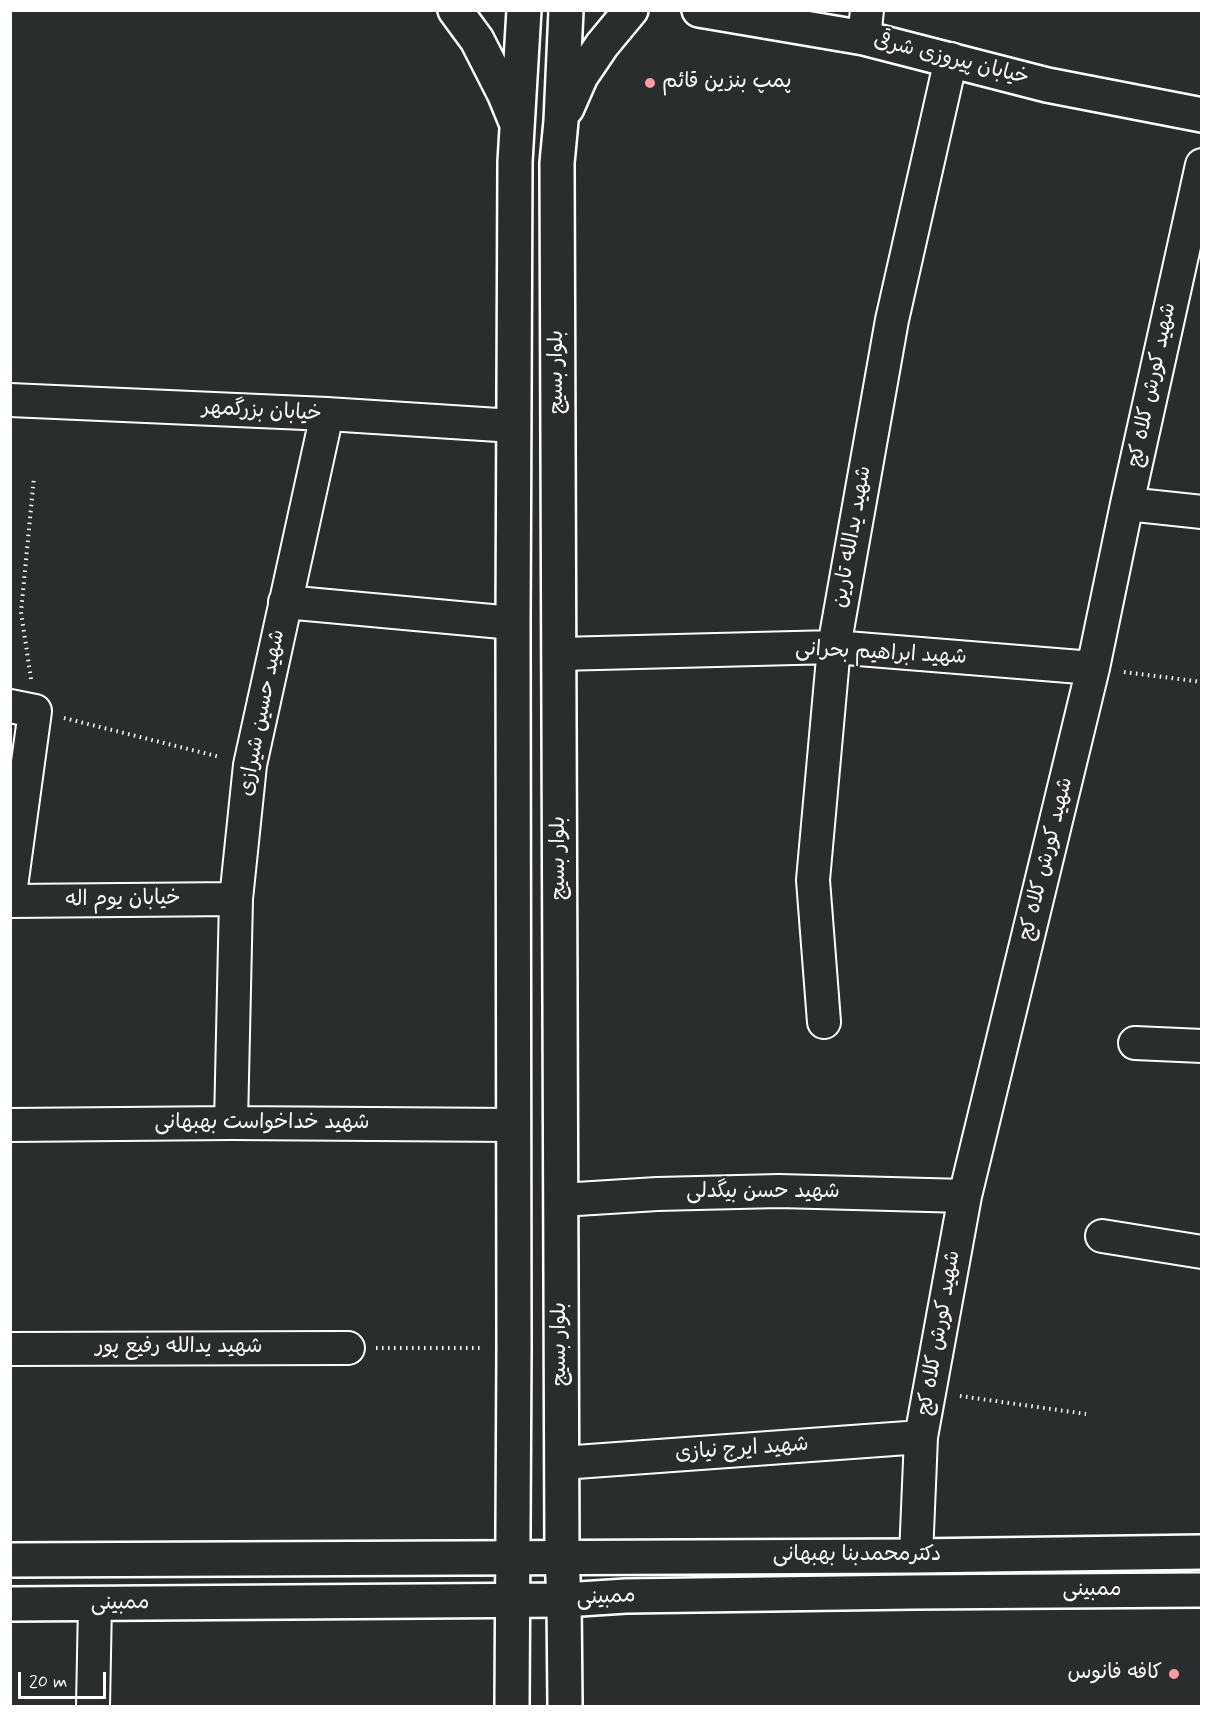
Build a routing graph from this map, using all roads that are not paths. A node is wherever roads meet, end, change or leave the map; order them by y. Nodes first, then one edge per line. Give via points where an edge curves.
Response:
1 (455, 10) edge
2 (524, 10) edge
3 (566, 10) edge
4 (631, 10) edge
5 (699, 10) edge
6 (865, 24) edge
7 (951, 59) junction
8 (1202, 116) edge
9 (561, 121) junction
10 (518, 126) junction
11 (1202, 165) edge
12 (10, 400) edge
13 (327, 414) junction
14 (514, 426) junction
15 (1127, 504) junction
16 (1202, 512) edge
17 (285, 602) junction
18 (513, 623) junction
19 (834, 647) junction
20 (559, 654) junction
21 (1093, 668) junction
22 (23, 709) edge
23 (10, 894) edge
24 (236, 899) junction
25 (10, 901) edge
26 (824, 1022) dead end
27 (1135, 1043) dead end
28 (1202, 1046) edge
29 (231, 1123) junction
30 (10, 1125) edge
31 (513, 1125) junction
32 (965, 1196) junction
33 (561, 1200) junction
34 (1102, 1236) dead end
35 (1202, 1252) edge
36 (10, 1348) edge
37 (348, 1348) road end
38 (921, 1437) junction
39 (562, 1463) junction
40 (1202, 1552) edge
41 (916, 1556) junction
42 (513, 1557) junction
43 (562, 1557) junction
44 (10, 1560) edge
45 (1202, 1590) edge
46 (512, 1599) junction
47 (564, 1600) junction
48 (10, 1604) edge
49 (95, 1604) junction
50 (93, 1707) edge
51 (512, 1707) edge
52 (565, 1707) edge

1 - 10 main road via 477,40
2 - 10 main road, بلوار بسیج
3 - 9 main road, بلوار بسیج
4 - 9 main road via 581,76
5 - 6 main road, خیابان پیروزی شرقی
6 - 7 main road, خیابان پیروزی شرقی
7 - 8 main road, خیابان پیروزی شرقی via 1047,85
7 - 19 street, شهید یدالله تارین via 892,320
9 - 20 main road, بلوار بسیج
10 - 14 main road, بلوار بسیج
11 - 15 street, شهید کورش کلاه کج
12 - 13 street, خیابان بزرگمهر
13 - 14 street, خیابان بزرگمهر
13 - 17 street, شهید حسین شیرازی
14 - 18 main road, بلوار بسیج
15 - 16 street
15 - 21 street, شهید کورش کلاه کج
17 - 18 street
17 - 24 street, شهید حسین شیرازی via 250,765
18 - 31 main road, بلوار بسیج
19 - 20 street, شهید ابراهیم بحرانی
19 - 21 street, شهید ابراهیم بحرانی
19 - 26 street, شهید یدالله تارین via 813,880
20 - 33 main road, بلوار بسیج
21 - 32 street, شهید کورش کلاه کج
22 - 23 street
24 - 25 street, خیابان یوم اله
24 - 29 street, شهید حسین شیرازی
27 - 28 street
29 - 30 street, شهید خداخواست بهبهانی
29 - 31 street, شهید خداخواست بهبهانی
31 - 42 main road, بلوار بسیج
32 - 33 street, شهید حسن بیگدلی via 779,1191
32 - 38 street, شهید کورش کلاه کج
33 - 39 main road, بلوار بسیج
34 - 35 street
36 - 37 street, شهید یدالله رفیع پور
38 - 39 street, شهید ایرج نیازی
38 - 41 street, شهید کورش کلاه کج
39 - 43 main road, بلوار بسیج
40 - 41 main road, دکترمحمدبنا بهبهانی
41 - 43 main road, دکترمحمدبنا بهبهانی
42 - 43 main road, دکترمحمدبنا بهبهانی
42 - 44 main road, ممبینی
42 - 46 main road, بلوار بسیج
43 - 47 main road, بلوار بسیج
45 - 47 main road, ممبینی via 674,1595
46 - 47 main road, ممبینی
46 - 49 main road, ممبینی
46 - 51 main road, بلوار بسیج
47 - 52 main road, بلوار بسیج
48 - 49 main road, ممبینی
49 - 50 street

